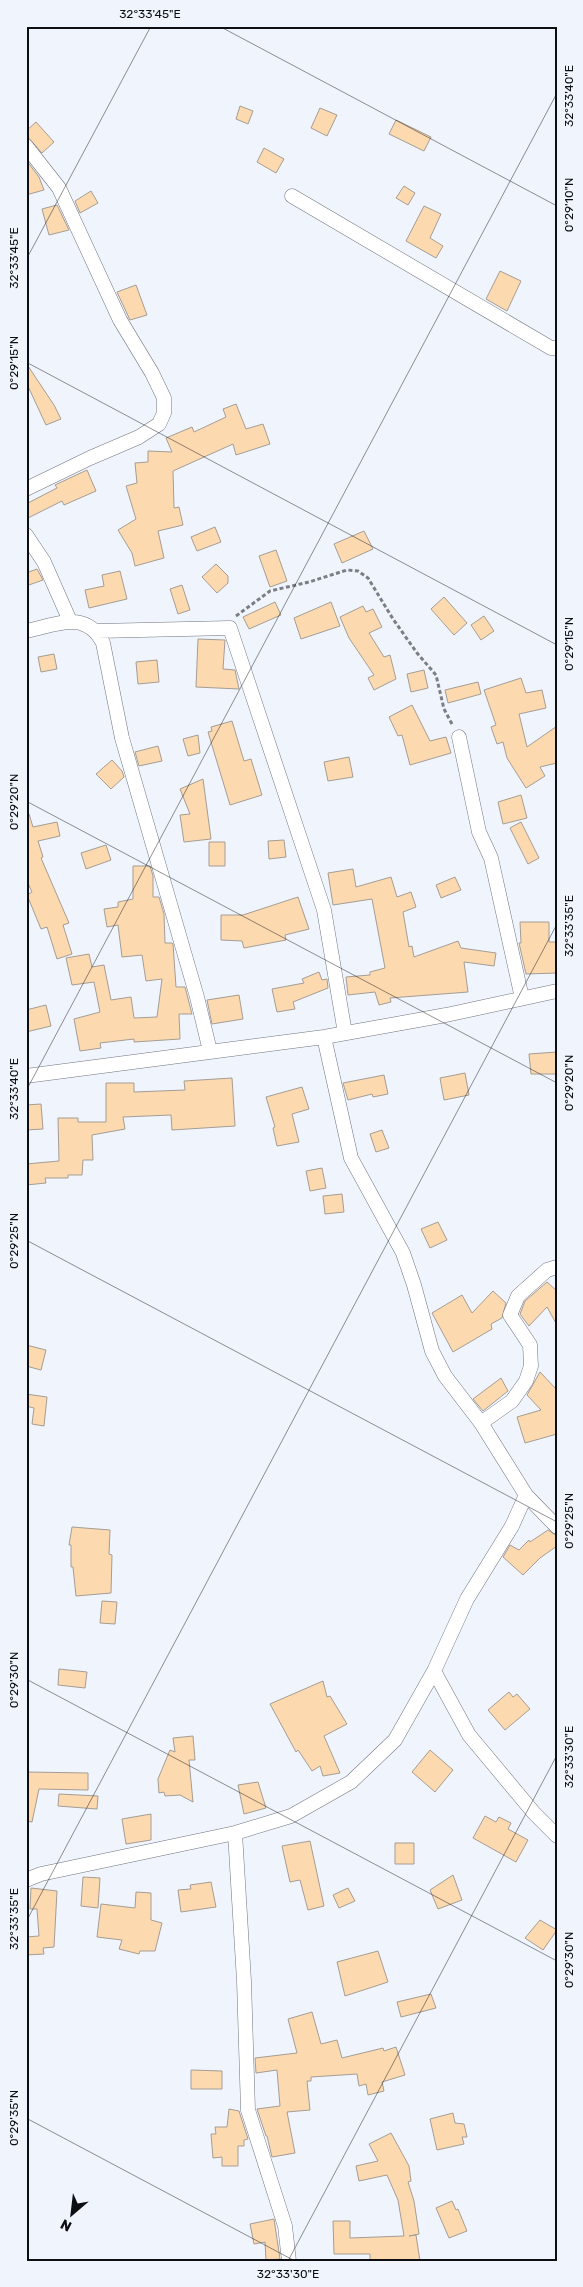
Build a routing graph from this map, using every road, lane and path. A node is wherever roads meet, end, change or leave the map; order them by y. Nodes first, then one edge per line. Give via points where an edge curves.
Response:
1 (26, 146) edge
2 (292, 196) dead end
3 (557, 348) edge
4 (26, 489) edge
5 (26, 535) edge
6 (70, 621) junction
7 (230, 628) junction
8 (26, 631) edge
9 (97, 631) junction
10 (459, 737) joint
11 (557, 991) edge
12 (522, 998) junction
13 (345, 1033) junction
14 (324, 1037) junction
15 (210, 1051) junction
16 (26, 1076) edge
17 (557, 1266) edge
18 (481, 1422) junction
19 (526, 1495) junction
20 (557, 1527) edge
21 (434, 1671) junction
22 (235, 1834) junction
23 (557, 1836) edge
24 (26, 1880) edge
25 (289, 2261) edge

1 - 4 street via 59,188 120,320 164,398 164,413 159,424 139,437
2 - 3 street via 551,348
5 - 6 street via 44,562
6 - 8 street
6 - 9 street via 84,623
7 - 9 street
7 - 10 path via 238,614 270,591 347,570 358,571 368,578 398,626 436,675 444,709
7 - 13 street via 324,910
9 - 15 street via 103,642 122,738
10 - 12 street via 479,832 491,858
11 - 12 street
12 - 13 street
13 - 14 street
14 - 15 street
14 - 18 street via 351,1158 402,1252 432,1351 445,1376
15 - 16 street
17 - 18 street via 547,1270 518,1296 510,1315 530,1345 531,1366 526,1381 512,1401
18 - 19 street
19 - 20 street
19 - 21 street via 512,1526 467,1599
21 - 22 street via 395,1740 350,1782 291,1816
21 - 23 street via 469,1735
22 - 24 street via 41,1874
22 - 25 street via 248,2110 285,2226

